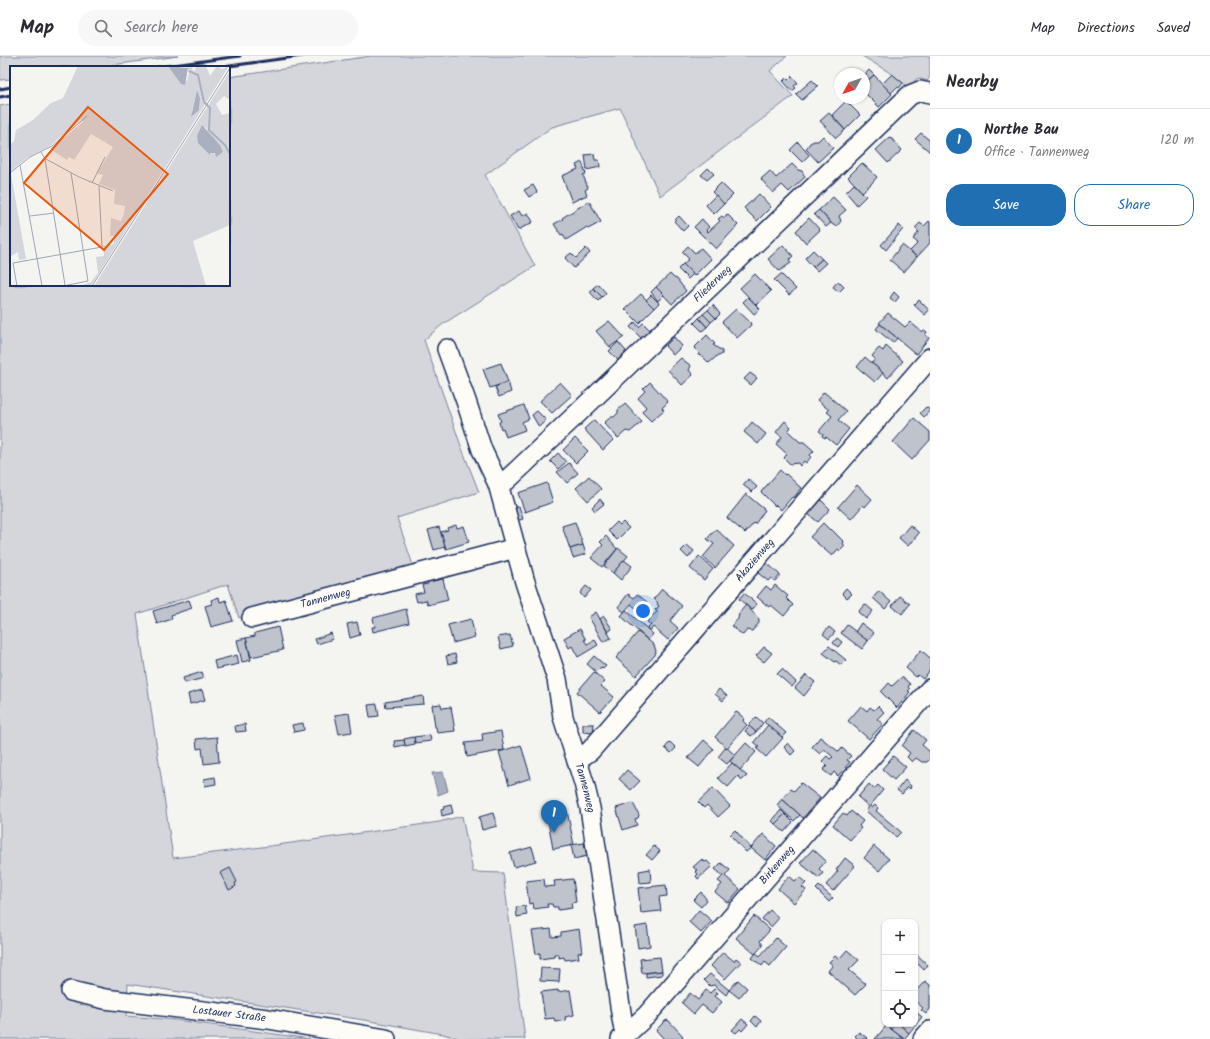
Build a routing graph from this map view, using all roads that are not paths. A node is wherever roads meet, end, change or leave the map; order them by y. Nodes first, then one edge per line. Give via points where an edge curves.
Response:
1 (930, 94) edge
2 (447, 349) dead end
3 (930, 358) edge
4 (498, 484) junction
5 (516, 548) junction
6 (252, 618) dead end
7 (930, 689) edge
8 (577, 760) junction
9 (72, 991) dead end
10 (930, 1031) edge
11 (623, 1036) edge
12 (386, 1039) edge
13 (923, 1039) edge

1 - 4 street, Fliederweg via 920,90 910,94 578,413 507,480
2 - 4 street, Tannenweg via 482,450
3 - 8 street, Akazienweg via 595,746
4 - 5 street, Tannenweg
5 - 6 street, Tannenweg
5 - 8 street, Tannenweg via 557,679 563,717
7 - 11 street, Birkenweg via 647,1015
8 - 11 street, Tannenweg via 590,808
9 - 12 street, Lostauer Straße via 105,999 268,1019
10 - 13 street

